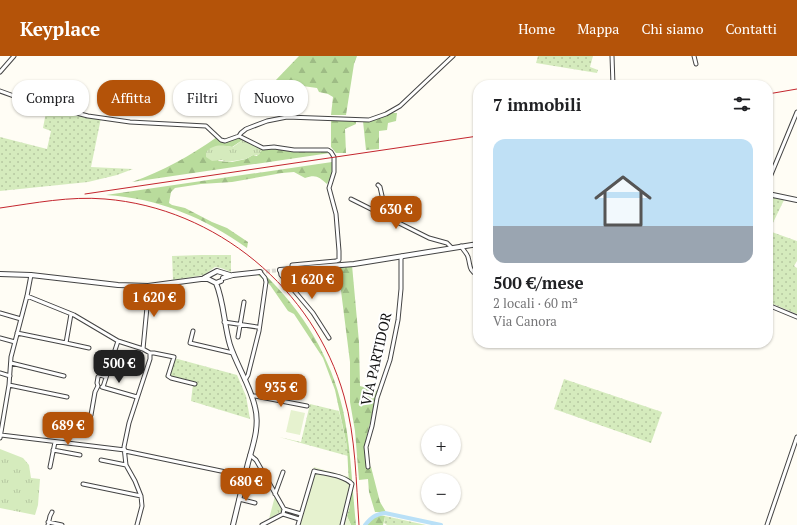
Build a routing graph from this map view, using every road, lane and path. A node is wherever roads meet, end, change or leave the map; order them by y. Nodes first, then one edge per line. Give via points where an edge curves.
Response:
1 (14, 56) edge
2 (453, 56) edge
3 (612, 56) edge
4 (694, 56) edge
5 (696, 64) dead end
6 (0, 72) edge
7 (613, 80) edge
8 (0, 91) edge
9 (797, 112) edge
10 (239, 136) junction
11 (773, 170) edge
12 (378, 186) dead end
13 (773, 195) edge
14 (351, 199) dead end
15 (797, 200) edge
16 (386, 216) junction
17 (473, 245) edge
18 (461, 246) junction
19 (451, 247) junction
20 (402, 256) junction
21 (292, 269) junction
22 (280, 270) joint
23 (221, 272) junction
24 (260, 272) joint
25 (473, 272) edge
26 (212, 273) junction
27 (0, 274) edge
28 (31, 275) junction
29 (233, 275) junction
30 (201, 279) junction
31 (222, 279) junction
32 (214, 282) junction
33 (149, 286) junction
34 (220, 292) junction
35 (27, 296) junction
36 (244, 302) dead end
37 (773, 307) edge
38 (0, 314) edge
39 (72, 314) junction
40 (797, 317) edge
41 (21, 319) junction
42 (224, 322) junction
43 (240, 324) junction
44 (257, 327) dead end
45 (193, 331) dead end
46 (17, 333) junction
47 (238, 337) dead end
48 (0, 338) edge
49 (329, 338) dead end
50 (118, 341) junction
51 (15, 342) junction
52 (66, 343) junction
53 (89, 348) dead end
54 (143, 349) junction
55 (150, 353) junction
56 (233, 353) junction
57 (10, 363) junction
58 (0, 373) edge
59 (10, 376) junction
60 (64, 376) dead end
61 (106, 376) junction
62 (245, 380) junction
63 (195, 384) dead end
64 (9, 385) junction
65 (98, 386) junction
66 (103, 387) junction
67 (252, 396) junction
68 (67, 397) dead end
69 (137, 398) junction
70 (308, 406) dead end
71 (0, 408) edge
72 (5, 409) junction
73 (91, 415) dead end
74 (0, 437) edge
75 (797, 437) edge
76 (55, 442) junction
77 (53, 450) junction
78 (125, 450) junction
79 (80, 455) dead end
80 (250, 455) junction
81 (101, 460) dead end
82 (126, 466) junction
83 (50, 467) dead end
84 (368, 467) dead end
85 (282, 472) dead end
86 (245, 476) junction
87 (83, 484) dead end
88 (275, 494) junction
89 (141, 496) junction
90 (239, 499) junction
91 (255, 504) dead end
92 (284, 510) junction
93 (52, 512) dead end
94 (283, 514) junction
95 (301, 514) junction
96 (299, 519) junction
97 (48, 524) edge
98 (267, 524) edge
99 (62, 525) edge
100 (137, 525) edge
101 (232, 525) edge
102 (262, 525) edge
103 (298, 525) edge
104 (342, 525) edge
105 (767, 525) edge

1 - 6 street
2 - 10 street via 393,111 377,118 369,120 286,117 246,129
3 - 7 street
4 - 5 street
8 - 10 street via 88,116 130,122 206,126 221,140
9 - 11 street
10 - 21 street via 263,148 328,150 333,154 334,172 329,188 336,214 339,260 292,265
12 - 16 street
13 - 15 street
14 - 16 street
16 - 19 street
17 - 18 street
18 - 19 street
18 - 25 street via 468,256 469,266
19 - 20 street
20 - 21 street via 354,264
20 - 84 street, VIA PARTIDOR via 398,320 390,360 377,398 366,447
21 - 22 street
22 - 49 street via 281,275 313,313
23 - 26 street
23 - 29 street
23 - 31 street
24 - 29 street
24 - 62 street via 266,282 262,313 256,347
26 - 30 street
26 - 32 street via 211,278
27 - 28 street
28 - 33 street
28 - 35 street
29 - 31 street
30 - 32 street
30 - 33 street
31 - 32 street
31 - 34 street
32 - 34 street
33 - 54 street
34 - 42 street
35 - 39 street
35 - 41 street
36 - 43 street
37 - 40 street
38 - 41 street
39 - 50 street
39 - 52 street
41 - 46 street
42 - 43 street
42 - 56 street
43 - 44 street
43 - 47 street
45 - 56 street via 190,343
46 - 51 street
46 - 52 street
48 - 51 street
50 - 54 street
50 - 61 street
51 - 57 street
52 - 53 street
54 - 55 street
55 - 63 street via 174,358 168,376
55 - 69 street
56 - 62 street
57 - 59 street
57 - 60 street
58 - 59 street
59 - 64 street
61 - 65 street via 100,375
61 - 66 street
62 - 67 street
64 - 68 street
64 - 72 street
65 - 66 street
65 - 73 street
66 - 69 street
67 - 70 street
67 - 80 street via 256,407 257,424
69 - 78 street
71 - 72 street
72 - 74 street
74 - 76 street
75 - 105 street
76 - 77 street
76 - 78 street
77 - 79 street
77 - 83 street
78 - 82 street
78 - 86 street
80 - 86 street
80 - 88 street via 256,460
81 - 82 street
82 - 89 street
85 - 88 street
86 - 90 street
87 - 89 street
88 - 92 street
89 - 100 street via 141,512
90 - 91 street
90 - 101 street
92 - 94 street
92 - 95 street
93 - 97 street
94 - 96 street
94 - 98 street
95 - 96 street
95 - 104 street via 314,471 343,478 352,484
96 - 103 street
97 - 99 street
98 - 102 street

